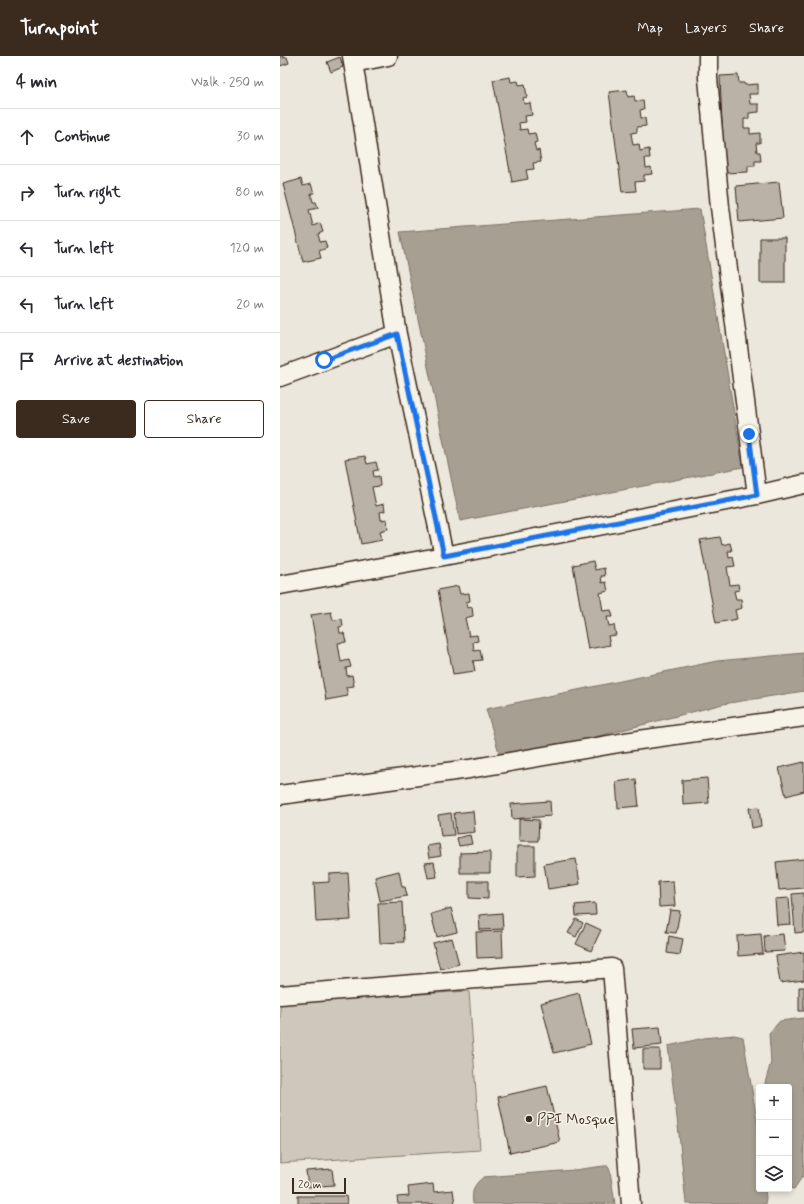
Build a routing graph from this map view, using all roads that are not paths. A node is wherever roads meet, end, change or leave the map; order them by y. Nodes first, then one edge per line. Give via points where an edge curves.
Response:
1 (388, 56) edge
2 (708, 56) edge
3 (352, 59) edge
4 (397, 334) junction
5 (280, 377) edge
6 (804, 484) edge
7 (757, 495) junction
8 (444, 556) junction
9 (280, 585) edge
10 (804, 717) edge
11 (280, 795) edge
12 (280, 995) edge
13 (631, 1204) edge

1 - 3 street
2 - 7 street via 720,207
3 - 4 street
4 - 5 street
4 - 8 street
6 - 7 street
7 - 8 street
8 - 9 street
10 - 11 street via 625,742 469,769
12 - 13 street via 612,968

